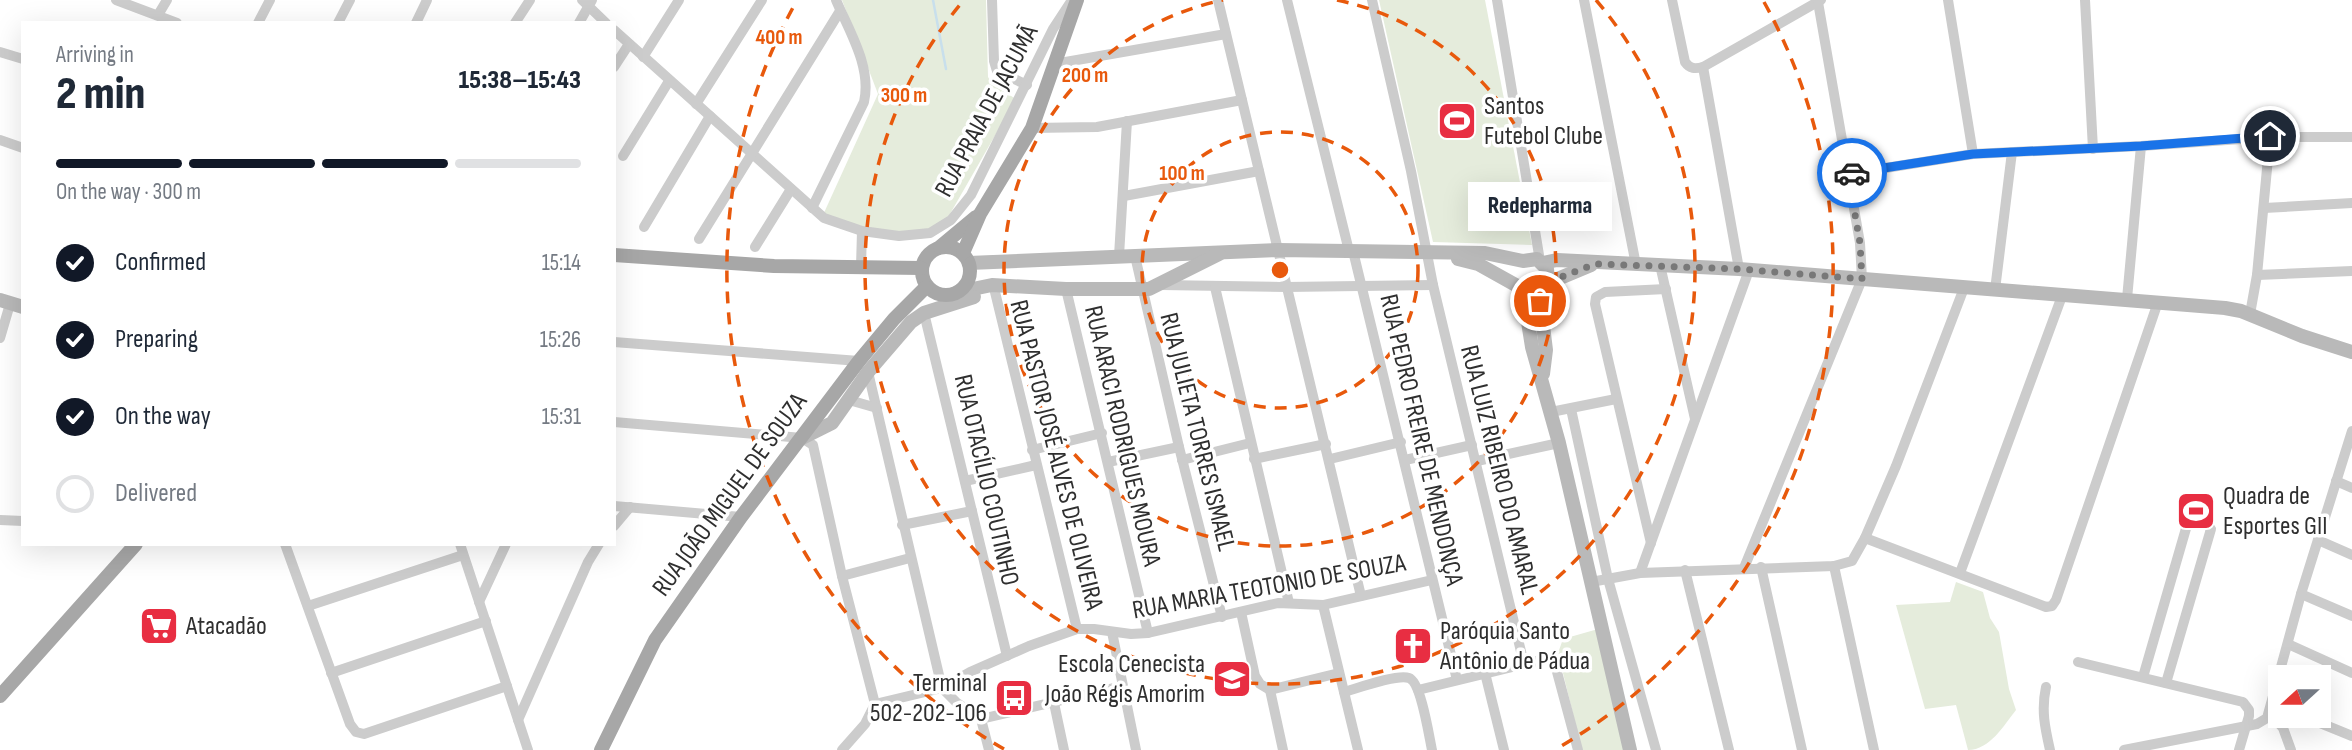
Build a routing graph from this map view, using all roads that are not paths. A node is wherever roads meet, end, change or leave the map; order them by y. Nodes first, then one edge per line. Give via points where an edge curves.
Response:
1 (116, 0) edge
2 (167, 0) edge
3 (270, 0) edge
4 (350, 0) edge
5 (427, 0) edge
6 (530, 0) edge
7 (679, 0) edge
8 (762, 0) edge
9 (835, 0) edge
10 (992, 0) edge
11 (1074, 0) edge
12 (1219, 0) edge
13 (1287, 0) edge
14 (1372, 0) edge
15 (1497, 0) edge
16 (1584, 0) edge
17 (1672, 0) edge
18 (1948, 0) edge
19 (2085, 0) edge
20 (1820, 1) edge
21 (588, 2) edge
22 (840, 11) junction
23 (158, 15) junction
24 (172, 21) edge
25 (259, 21) edge
26 (339, 21) edge
27 (417, 21) edge
28 (516, 21) edge
29 (580, 21) edge
30 (604, 21) edge
31 (616, 32) edge
32 (1226, 34) junction
33 (629, 44) junction
34 (0, 52) edge
35 (643, 57) junction
36 (21, 58) edge
37 (616, 64) edge
38 (1054, 64) junction
39 (1703, 67) junction
40 (669, 81) junction
41 (1027, 85) junction
42 (1242, 100) junction
43 (696, 104) junction
44 (710, 116) junction
45 (1127, 121) junction
46 (1032, 128) junction
47 (2270, 136) junction
48 (2352, 137) edge
49 (0, 140) edge
50 (2141, 146) junction
51 (21, 147) edge
52 (2093, 149) junction
53 (2012, 152) junction
54 (751, 153) junction
55 (1973, 154) junction
56 (623, 156) dead end
57 (1259, 171) junction
58 (1848, 174) junction
59 (791, 189) junction
60 (1124, 195) junction
61 (2352, 203) edge
62 (812, 208) junction
63 (2264, 208) junction
64 (980, 214) junction
65 (644, 227) dead end
66 (862, 231) junction
67 (699, 239) dead end
68 (755, 247) dead end
69 (940, 247) junction
70 (1278, 250) junction
71 (1351, 251) junction
72 (1223, 252) junction
73 (1433, 253) junction
74 (616, 255) edge
75 (1119, 256) junction
76 (1135, 256) junction
77 (966, 258) junction
78 (1523, 261) junction
79 (1542, 262) junction
80 (1595, 264) junction
81 (1636, 265) junction
82 (1660, 265) junction
83 (861, 267) junction
84 (921, 268) junction
85 (1744, 270) junction
86 (2352, 271) edge
87 (2257, 275) junction
88 (1862, 279) junction
89 (1012, 285) junction
90 (1159, 285) junction
91 (1433, 285) junction
92 (1362, 286) junction
93 (1544, 286) junction
94 (926, 287) junction
95 (1215, 287) junction
96 (1286, 287) junction
97 (1520, 288) junction
98 (1964, 288) junction
99 (1066, 289) junction
100 (1666, 289) junction
101 (1141, 290) junction
102 (1995, 290) junction
103 (958, 292) junction
104 (995, 292) junction
105 (2062, 296) junction
106 (2127, 299) junction
107 (2158, 302) junction
108 (11, 304) edge
109 (924, 313) junction
110 (2250, 314) junction
111 (0, 338) edge
112 (616, 342) edge
113 (2352, 352) edge
114 (863, 367) junction
115 (1542, 384) junction
116 (1616, 399) junction
117 (849, 400) junction
118 (877, 408) junction
119 (1571, 409) junction
120 (1551, 412) junction
121 (1696, 419) junction
122 (616, 422) edge
123 (2352, 431) edge
124 (1102, 433) junction
125 (802, 438) junction
126 (1401, 442) junction
127 (1250, 443) junction
128 (1559, 443) junction
129 (1326, 444) junction
130 (1472, 445) junction
131 (1179, 447) junction
132 (1032, 450) junction
133 (1254, 459) junction
134 (1330, 459) junction
135 (1182, 460) junction
136 (1405, 460) junction
137 (1477, 461) junction
138 (1108, 462) junction
139 (1036, 465) junction
140 (965, 481) junction
141 (2336, 481) junction
142 (2352, 488) edge
143 (1589, 494) junction
144 (1572, 496) junction
145 (616, 506) edge
146 (630, 507) junction
147 (972, 511) junction
148 (741, 517) junction
149 (0, 520) edge
150 (21, 521) edge
151 (616, 524) edge
152 (902, 525) junction
153 (1865, 538) junction
154 (2318, 540) junction
155 (1651, 543) junction
156 (134, 546) edge
157 (286, 546) edge
158 (505, 546) edge
159 (598, 546) edge
160 (462, 550) edge
161 (2352, 555) edge
162 (910, 558) junction
163 (1835, 566) junction
164 (1761, 567) junction
165 (1744, 568) junction
166 (1685, 570) junction
167 (1640, 573) junction
168 (1960, 573) junction
169 (842, 576) junction
170 (1608, 579) junction
171 (1432, 580) junction
172 (1591, 582) junction
173 (2301, 594) junction
174 (1361, 596) junction
175 (480, 602) junction
176 (1289, 603) junction
177 (1322, 605) junction
178 (308, 606) junction
179 (1241, 612) junction
180 (2352, 616) edge
181 (1222, 617) junction
182 (486, 621) junction
183 (1077, 629) junction
184 (1112, 632) junction
185 (1148, 633) junction
186 (2288, 644) junction
187 (1007, 656) junction
188 (2078, 662) dead end
189 (1524, 664) junction
190 (2283, 665) edge
191 (331, 673) junction
192 (1339, 673) junction
193 (1485, 673) junction
194 (2352, 673) edge
195 (2143, 677) junction
196 (1457, 680) junction
197 (2166, 683) junction
198 (507, 686) junction
199 (1122, 686) junction
200 (2046, 687) dead end
201 (942, 688) junction
202 (1270, 690) junction
203 (1418, 690) junction
204 (1344, 692) junction
205 (0, 696) edge
206 (1054, 703) junction
207 (875, 704) junction
208 (2268, 714) edge
209 (981, 719) junction
210 (519, 720) junction
211 (2245, 725) junction
212 (2331, 727) edge
213 (2283, 728) edge
214 (2352, 736) edge
215 (2156, 746) edge
216 (528, 750) edge
217 (601, 750) edge
218 (842, 750) edge
219 (988, 750) edge
220 (1064, 750) edge
221 (1136, 750) edge
222 (1283, 750) edge
223 (1358, 750) edge
224 (1432, 750) edge
225 (1504, 750) edge
226 (1578, 750) edge
227 (1630, 750) edge
228 (1656, 750) edge
229 (1729, 750) edge
230 (1802, 750) edge
231 (1874, 750) edge
232 (2050, 750) edge
233 (2124, 750) edge
234 (2239, 750) edge
235 (2291, 750) edge

1 - 23 street
2 - 23 street
3 - 25 street
4 - 26 street
5 - 27 street
6 - 28 street
7 - 35 street
8 - 43 street
9 - 22 street
10 - 41 street via 997,71
11 - 38 main road
11 - 41 street, RUA PRAIA DE JACUMÃ via 1053,29
12 - 32 street
13 - 71 street, RUA PEDRO FREIRE DE MENDONÇA
14 - 73 street, RUA LUIZ RIBEIRO DO AMARAL
15 - 79 street
16 - 81 street
17 - 39 street via 1685,62 1693,68
18 - 55 street
19 - 52 street
20 - 39 street
20 - 58 street
21 - 29 street
21 - 30 street
22 - 54 street
22 - 62 street via 857,46 867,89
23 - 24 street
31 - 33 street, RUA PRAIA DE JACUMÃ
32 - 38 street
32 - 42 street
33 - 35 street, RUA PRAIA DE JACUMÃ
33 - 37 street
34 - 36 street
35 - 40 street, RUA PRAIA DE JACUMÃ
38 - 46 main road
39 - 85 street
40 - 43 street, RUA PRAIA DE JACUMÃ
40 - 56 street
41 - 66 street, RUA PRAIA DE JACUMÃ via 971,195 951,220 918,236
42 - 45 street
42 - 57 street
43 - 44 street, RUA PRAIA DE JACUMÃ
44 - 54 street, RUA PRAIA DE JACUMÃ
44 - 65 street
45 - 46 street via 1097,127
45 - 60 street
46 - 64 main road
47 - 48 street
47 - 50 street
47 - 63 street
49 - 51 street
50 - 52 street
50 - 106 street
52 - 53 street
53 - 55 street
53 - 102 street
54 - 59 street, RUA PRAIA DE JACUMÃ
54 - 67 street
55 - 58 street
57 - 60 street
57 - 70 street
58 - 88 street
59 - 62 street, RUA PRAIA DE JACUMÃ
59 - 68 street
60 - 75 street
61 - 63 street
62 - 66 street, RUA PRAIA DE JACUMÃ via 834,222
63 - 87 street
64 - 69 main road
64 - 77 main road
66 - 83 street
69 - 77 main road via 956,248
69 - 84 main road via 926,256
70 - 71 main road
70 - 72 main road
70 - 96 street
71 - 73 main road
71 - 92 street, RUA PEDRO FREIRE DE MENDONÇA
72 - 76 main road
72 - 90 main road
73 - 78 main road via 1485,253
73 - 91 street, RUA LUIZ RIBEIRO DO AMARAL
73 - 97 main road via 1478,264
74 - 83 main road
75 - 76 main road
75 - 77 main road
76 - 101 street, RUA JULIETA TORRES ISMAEL
77 - 103 main road via 969,279
78 - 79 main road
78 - 97 main road via 1515,271
79 - 80 main road
79 - 93 main road via 1547,269
80 - 81 main road
80 - 93 main road
81 - 82 main road
82 - 85 main road
82 - 100 street
83 - 84 main road
84 - 94 main road
85 - 88 main road
85 - 121 street
86 - 87 street
87 - 110 street
88 - 98 main road
88 - 165 street
89 - 99 main road
89 - 103 main road
89 - 104 main road
90 - 95 street
90 - 101 main road
91 - 92 street
91 - 130 street, RUA LUIZ RIBEIRO DO AMARAL
92 - 96 street
92 - 126 street, RUA PEDRO FREIRE DE MENDONÇA
93 - 97 main road via 1529,293
93 - 115 main road via 1540,301 1546,349
94 - 103 main road via 945,296
94 - 114 main road, RUA JOÃO MIGUEL DE SOUZA via 894,319
95 - 96 street
95 - 127 street
96 - 129 street
97 - 115 main road
98 - 102 main road
98 - 153 street
99 - 101 main road
99 - 124 street, RUA ARACI RODRIGUES MOURA
100 - 116 street via 1605,292 1596,297
100 - 121 street
101 - 131 street, RUA JULIETA TORRES ISMAEL
102 - 105 main road
104 - 109 main road
104 - 132 street, RUA PASTOR JOSÉ ALVES DE OLIVEIRA
105 - 106 main road
105 - 168 street
106 - 107 main road
107 - 110 main road
107 - 168 street via 2052,606
108 - 111 street
109 - 114 main road
109 - 140 street, RUA OTACÍLIO COUTINHO
110 - 113 main road via 2301,340
112 - 114 street
114 - 117 main road
114 - 118 street
114 - 125 main road, RUA JOÃO MIGUEL DE SOUZA
115 - 120 main road
116 - 119 street
116 - 155 street
117 - 118 street
117 - 125 main road via 831,423
118 - 152 street
119 - 120 street
119 - 143 street
120 - 128 main road
121 - 155 street
122 - 125 street
123 - 141 street
124 - 132 street
124 - 138 street, RUA ARACI RODRIGUES MOURA
125 - 148 main road, RUA JOÃO MIGUEL DE SOUZA
125 - 169 street via 813,445
126 - 134 street
126 - 136 street, RUA PEDRO FREIRE DE MENDONÇA
127 - 133 street
127 - 135 street
128 - 137 street
128 - 144 main road
129 - 133 street
129 - 134 street
130 - 136 street
130 - 137 street, RUA LUIZ RIBEIRO DO AMARAL
131 - 135 street, RUA JULIETA TORRES ISMAEL
131 - 138 street
132 - 139 street, RUA PASTOR JOSÉ ALVES DE OLIVEIRA
133 - 176 street
134 - 174 street
135 - 181 street, RUA JULIETA TORRES ISMAEL
136 - 171 street, RUA PEDRO FREIRE DE MENDONÇA
137 - 189 street, RUA LUIZ RIBEIRO DO AMARAL
138 - 185 street, RUA ARACI RODRIGUES MOURA
139 - 140 street
139 - 183 street, RUA PASTOR JOSÉ ALVES DE OLIVEIRA
140 - 147 street, RUA OTACÍLIO COUTINHO
141 - 142 street
141 - 154 street
143 - 144 street
143 - 170 street
144 - 172 main road
145 - 146 street
146 - 148 street
146 - 151 street
147 - 152 street
147 - 187 street, RUA OTACÍLIO COUTINHO
148 - 217 main road, RUA JOÃO MIGUEL DE SOUZA via 655,640
149 - 150 street
152 - 162 street
153 - 163 street via 1852,561
153 - 168 street
154 - 161 street
154 - 173 street
155 - 167 street
156 - 205 main road
157 - 178 street
158 - 175 street
159 - 210 street
160 - 175 street
160 - 178 street
162 - 169 street
162 - 201 street
163 - 164 street
163 - 231 street
164 - 165 street
164 - 230 street
165 - 166 street
166 - 167 street
166 - 229 street
167 - 170 street
169 - 207 street
170 - 172 street
170 - 228 street
171 - 174 street, RUA MARIA TEOTONIO DE SOUZA
171 - 196 street, RUA PEDRO FREIRE DE MENDONÇA
172 - 227 main road
173 - 180 street
173 - 186 street
174 - 177 street, RUA MARIA TEOTONIO DE SOUZA
175 - 182 street
176 - 177 street, RUA MARIA TEOTONIO DE SOUZA
176 - 179 street, RUA MARIA TEOTONIO DE SOUZA
177 - 192 street
178 - 191 street
179 - 181 street, RUA MARIA TEOTONIO DE SOUZA
179 - 202 street via 1255,676
181 - 185 street, RUA MARIA TEOTONIO DE SOUZA
182 - 191 street
182 - 198 street
183 - 184 street, RUA MARIA TEOTONIO DE SOUZA
183 - 187 street, RUA MARIA TEOTONIO DE SOUZA
184 - 185 street, RUA MARIA TEOTONIO DE SOUZA
184 - 199 street
186 - 190 street
186 - 194 street
187 - 201 street, RUA MARIA TEOTONIO DE SOUZA
188 - 195 street
189 - 193 street
189 - 226 street via 1553,657
191 - 198 street via 350,724 363,734
192 - 202 street
192 - 204 street
193 - 196 street
193 - 225 street
195 - 197 street
195 - 197 street via 2187,525 2194,520 2204,522 2211,529
196 - 203 street
197 - 211 street via 2243,702 2249,710
198 - 210 street
199 - 206 street
199 - 221 street
200 - 232 street via 2043,718
201 - 207 street, RUA MARIA TEOTONIO DE SOUZA
201 - 209 street
202 - 222 street
203 - 204 street via 1406,677
203 - 224 street
204 - 223 street
206 - 209 street
206 - 220 street
207 - 218 street via 865,724
208 - 211 street via 2261,723
209 - 219 street
210 - 216 street
211 - 215 street
211 - 234 street
212 - 214 street
213 - 235 street
215 - 233 street

